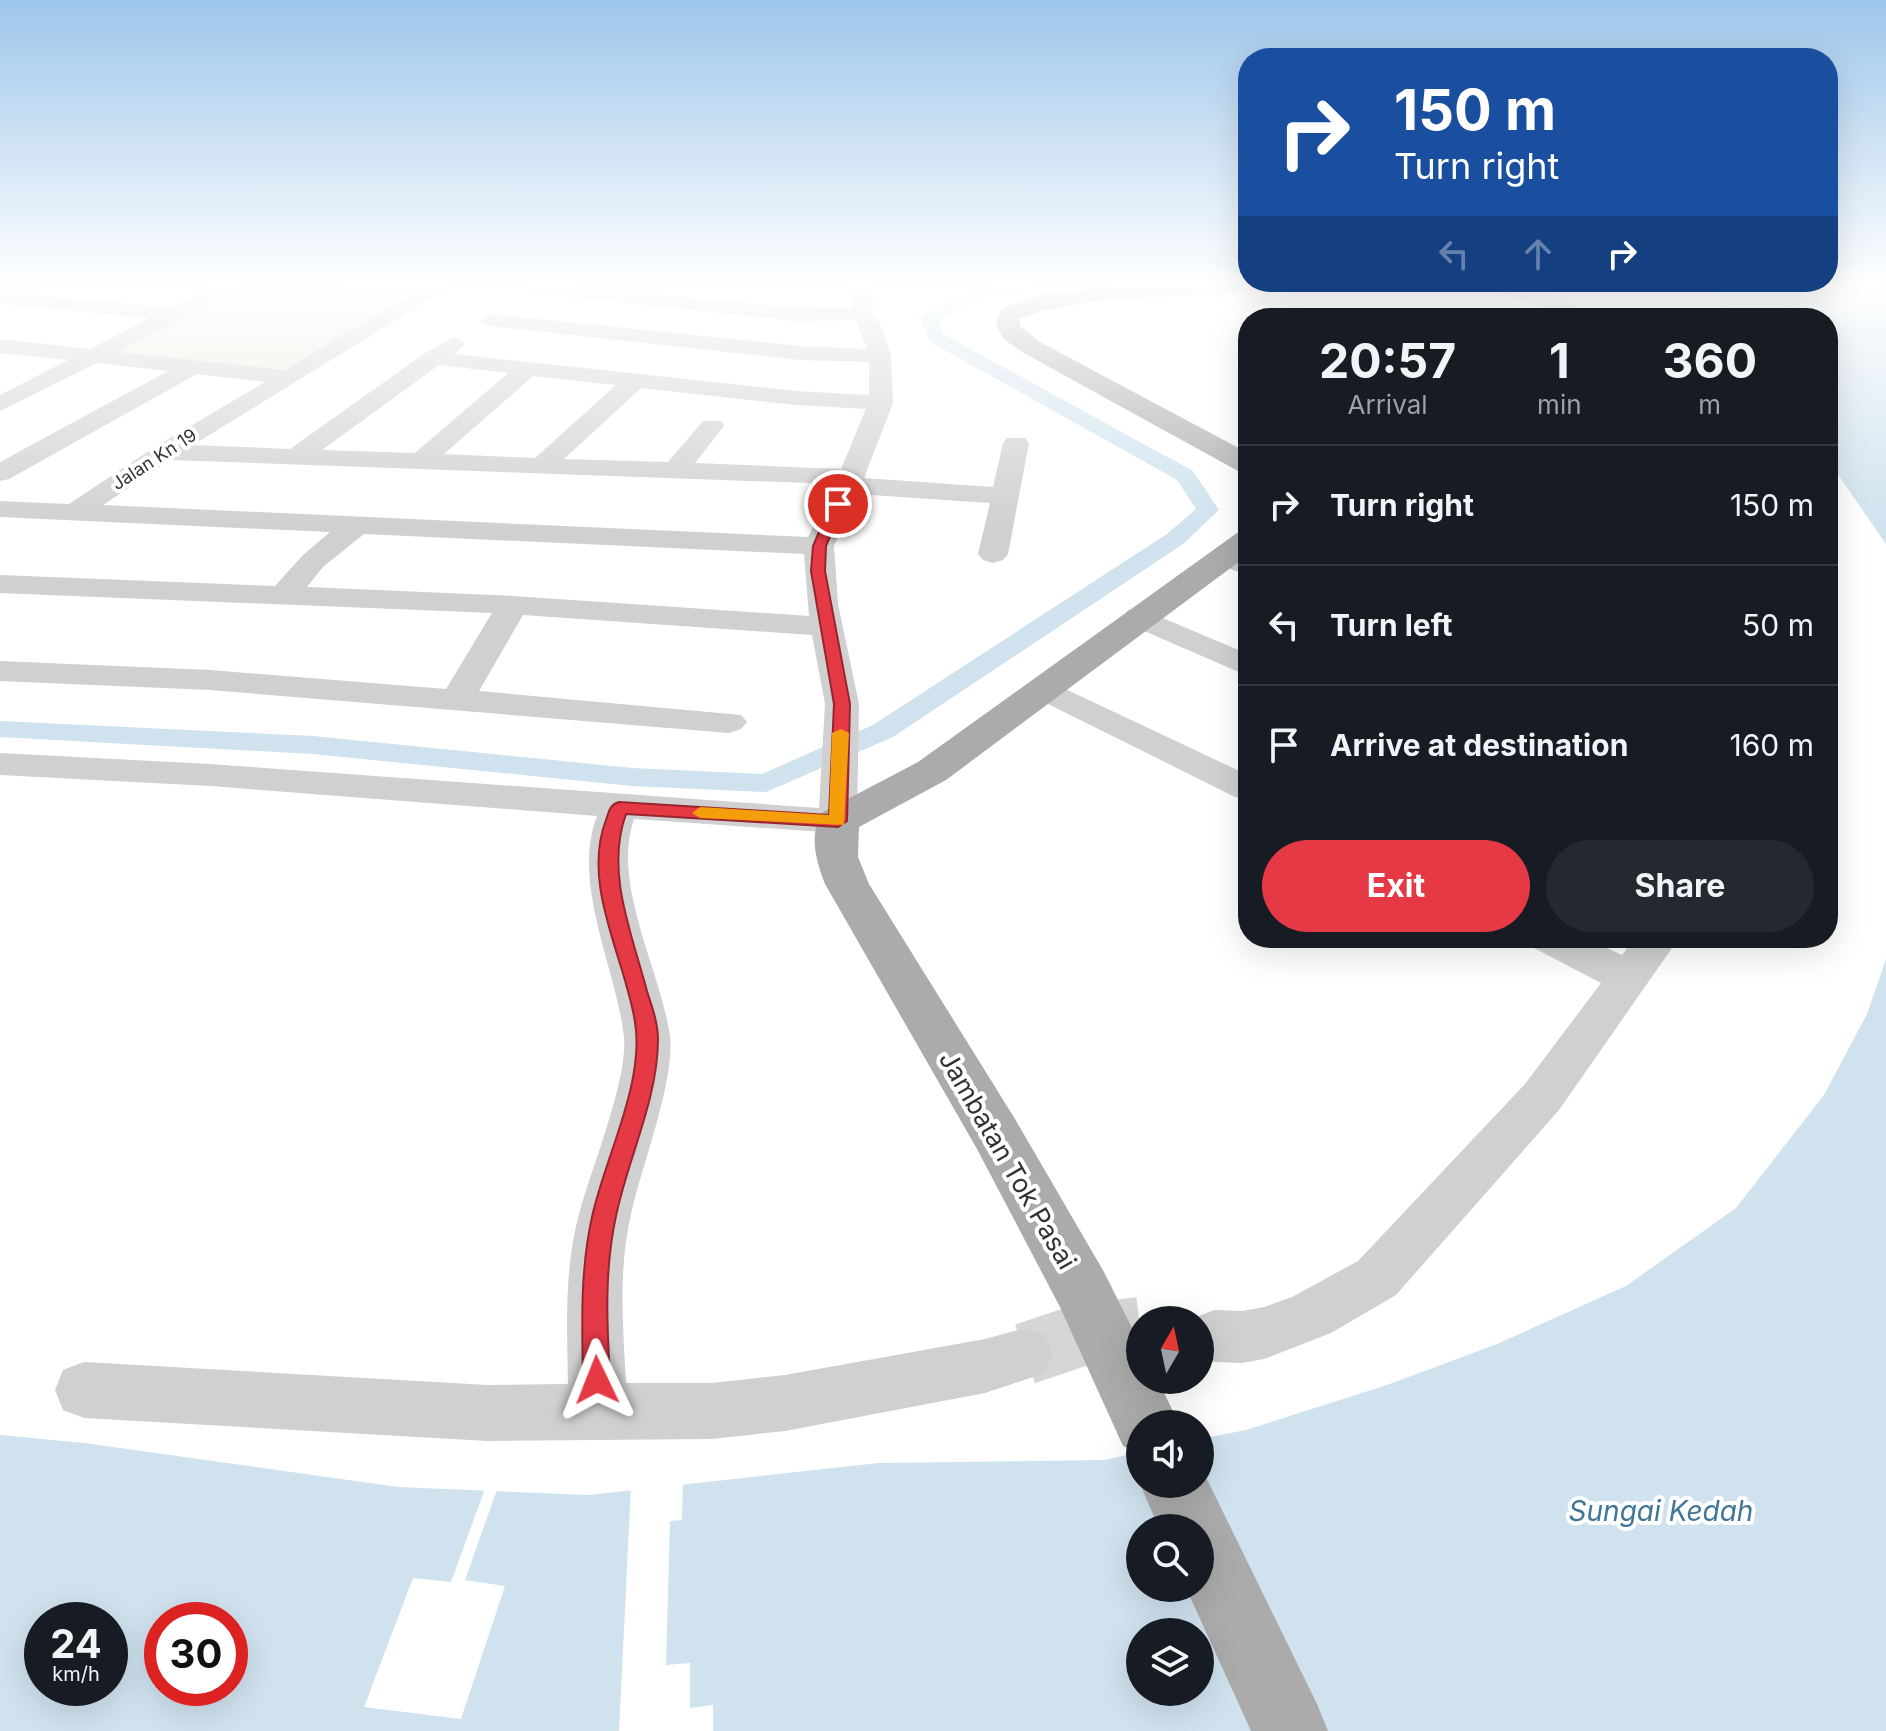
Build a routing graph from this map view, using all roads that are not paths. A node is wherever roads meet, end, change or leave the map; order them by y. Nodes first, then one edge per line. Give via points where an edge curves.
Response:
1 (71, 367) edge
2 (193, 367) joint
3 (304, 367) edge
4 (421, 367) edge
5 (508, 367) edge
6 (880, 367) edge
7 (1067, 367) edge
8 (527, 369) junction
9 (287, 377) junction
10 (636, 380) junction
11 (881, 403) junction
12 (0, 404) edge
13 (712, 426) dead end
14 (1016, 443) dead end
15 (164, 452) junction
16 (294, 458) junction
17 (1238, 460) edge
18 (419, 463) junction
19 (540, 467) junction
20 (674, 472) junction
21 (0, 473) edge
22 (849, 481) junction
23 (1006, 496) junction
24 (0, 509) edge
25 (75, 512) junction
26 (357, 525) junction
27 (819, 546) junction
28 (993, 554) dead end
29 (1238, 556) edge
30 (0, 584) edge
31 (284, 595) junction
32 (513, 605) junction
33 (1139, 617) junction
34 (828, 627) junction
35 (1238, 662) edge
36 (0, 671) edge
37 (1044, 689) junction
38 (457, 699) junction
39 (729, 722) dead end
40 (0, 764) edge
41 (1238, 784) edge
42 (619, 808) junction
43 (838, 811) junction
44 (1569, 948) edge
45 (1650, 948) edge
46 (1628, 977) junction
47 (1214, 1336) dead end
48 (1025, 1354) tunnel mouth
49 (84, 1390) dead end
50 (1139, 1410) edge
51 (598, 1412) junction
52 (1214, 1569) edge
53 (1290, 1731) edge

1 - 12 street
2 - 9 street
2 - 21 street
3 - 9 street, Jalan Kn 19
4 - 16 street
5 - 8 street
6 - 11 street
7 - 17 main road
8 - 10 street
8 - 18 street
9 - 15 street, Jalan Kn 19
10 - 11 street
10 - 19 street
11 - 22 street
13 - 20 street
14 - 23 street
15 - 16 street
15 - 25 street, Jalan Kn 19
16 - 18 street
18 - 19 street
19 - 20 street
20 - 22 street
22 - 23 street
22 - 27 street
23 - 28 street
24 - 25 street
25 - 26 street
26 - 27 street
26 - 31 street via 313,561
27 - 34 street
29 - 33 main road
30 - 31 street
31 - 32 street
32 - 34 street
32 - 38 street
33 - 35 street
33 - 37 main road
34 - 43 street via 842,704
36 - 38 street
37 - 41 street
37 - 43 main road via 932,771
38 - 39 street
40 - 42 street via 186,773
42 - 43 street
42 - 51 street via 608,838 609,875 647,1039 642,1082 604,1217 593,1286
43 - 50 main road, Jambatan Tok Pasai via 836,857 858,903 1076,1278
44 - 46 street
45 - 46 street
46 - 47 street via 1542,1097 1377,1278 1320,1311 1264,1333
48 - 51 street via 785,1403 712,1411
49 - 51 street via 394,1409
52 - 53 main road

